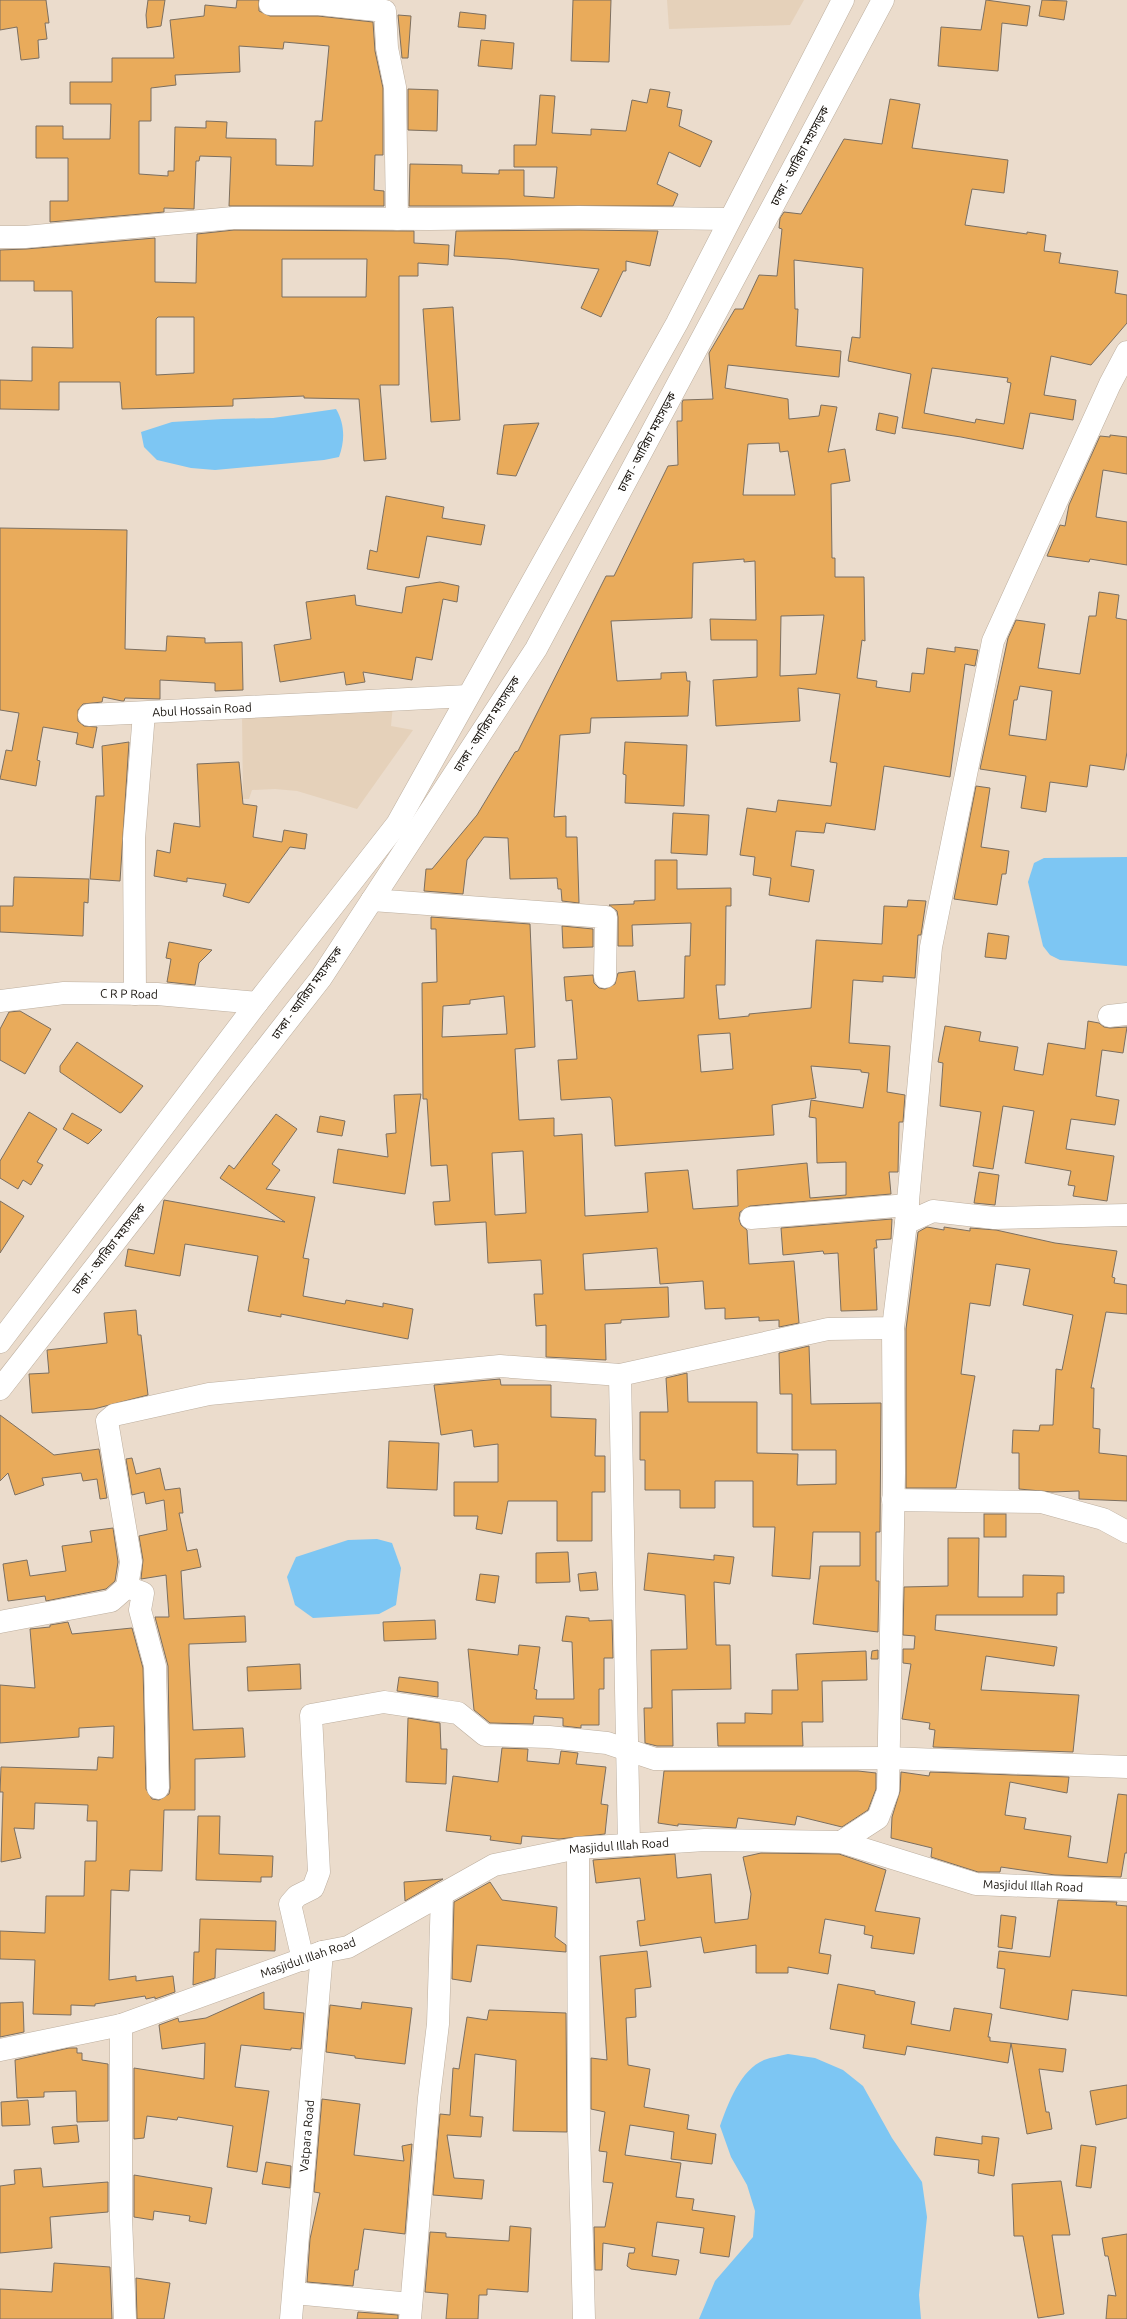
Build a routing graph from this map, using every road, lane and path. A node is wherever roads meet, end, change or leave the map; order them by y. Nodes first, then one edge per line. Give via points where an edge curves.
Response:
1 (843, 0) edge
2 (883, 0) edge
3 (270, 4) dead end
4 (397, 219) junction
5 (729, 219) junction
6 (0, 237) edge
7 (1127, 352) edge
8 (1118, 385) edge
9 (468, 696) junction
10 (144, 713) junction
11 (89, 715) dead end
12 (372, 900) junction
13 (605, 976) dead end
14 (135, 994) junction
15 (0, 1001) edge
16 (257, 1003) junction
17 (907, 1214) junction
18 (1127, 1215) edge
19 (751, 1218) dead end
20 (893, 1328) junction
21 (0, 1342) edge
22 (620, 1375) junction
23 (0, 1389) edge
24 (893, 1500) junction
25 (1127, 1532) edge
26 (127, 1587) junction
27 (111, 1601) junction
28 (140, 1610) junction
29 (0, 1622) edge
30 (627, 1750) junction
31 (888, 1758) junction
32 (1127, 1766) edge
33 (158, 1788) dead end
34 (841, 1842) junction
35 (629, 1845) junction
36 (578, 1848) junction
37 (1127, 1890) edge
38 (442, 1894) junction
39 (312, 1956) junction
40 (121, 2025) junction
41 (0, 2050) edge
42 (294, 2293) junction
43 (411, 2312) edge
44 (125, 2319) edge
45 (290, 2319) edge
46 (584, 2319) edge

1 - 5 main road
2 - 12 main road, ঢাকা - আরিচা মহাসড়ক via 536,649
3 - 4 main road via 319,4 385,11 387,48 395,87
4 - 5 main road
4 - 6 main road via 233,218 25,237
5 - 9 main road via 677,323
7 - 8 main road
8 - 17 main road via 993,641 931,947
9 - 10 main road, Abul Hossain Road
9 - 16 main road via 397,824
10 - 11 main road
10 - 14 main road, Abul Hossain Road via 134,839
12 - 13 main road via 606,917
12 - 23 main road, ঢাকা - আরিচা মহাসড়ক via 321,978
14 - 15 main road, C R P Road via 64,993
14 - 16 main road, C R P Road
16 - 21 main road
17 - 18 main road via 933,1211 994,1218
17 - 19 main road
17 - 20 main road
20 - 22 main road via 828,1330
20 - 24 main road
22 - 26 main road via 500,1366 210,1394 114,1416 107,1421 131,1562
22 - 30 main road
24 - 25 main road via 1041,1502 1103,1519
24 - 31 main road
26 - 27 main road
26 - 28 main road via 143,1593
27 - 28 main road
27 - 29 main road
28 - 33 main road via 155,1666
30 - 31 main road via 655,1759
30 - 35 main road
30 - 39 main road, Vatpara Road via 607,1743 556,1737 485,1735 458,1713 384,1702 311,1715 319,1872 313,1888 290,1904
31 - 32 main road
31 - 34 main road via 888,1791 878,1818
34 - 35 main road, Masjidul Illah Road via 705,1840
34 - 37 main road, Masjidul Illah Road via 976,1884
35 - 36 main road, Masjidul Illah Road
36 - 38 main road, Masjidul Illah Road via 494,1865
36 - 46 main road via 579,2130
38 - 39 main road, Masjidul Illah Road via 348,1947
38 - 43 main road via 438,2024 429,2098
39 - 40 main road, Masjidul Illah Road
39 - 42 main road, Vatpara Road
40 - 41 main road, Masjidul Illah Road
40 - 44 main road via 121,2218
42 - 43 main road
42 - 45 main road, Vatpara Road

